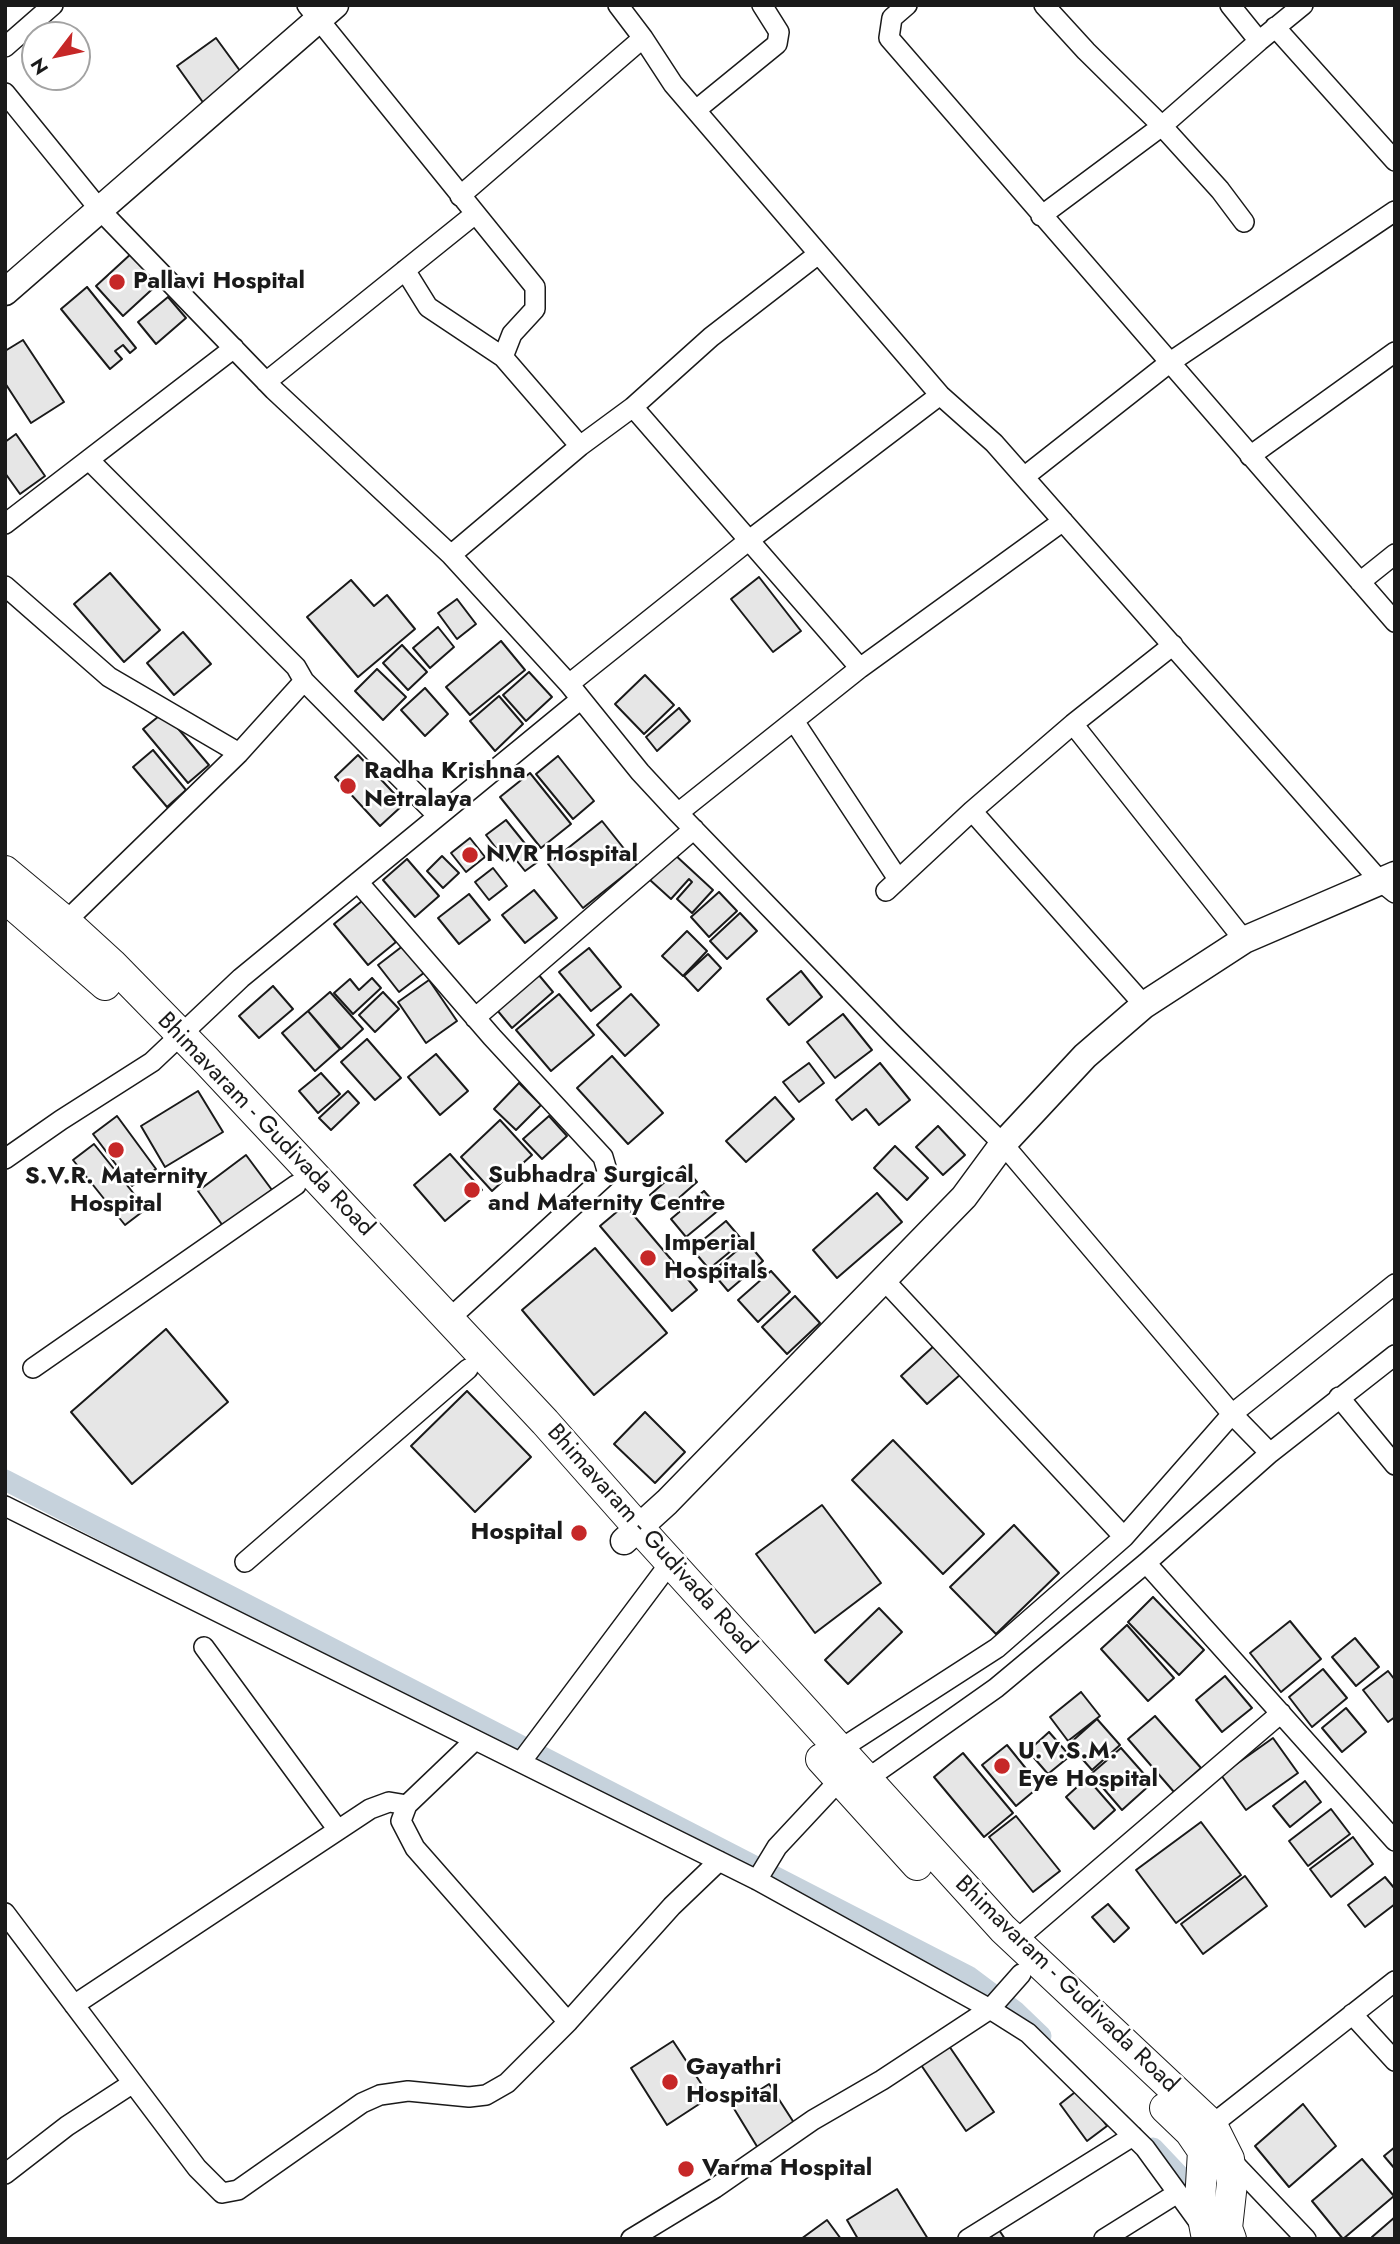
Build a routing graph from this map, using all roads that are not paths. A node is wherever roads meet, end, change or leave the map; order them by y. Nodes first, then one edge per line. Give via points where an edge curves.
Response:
1 (52, 5) edge
2 (618, 5) edge
3 (762, 5) edge
4 (907, 5) edge
5 (1044, 5) edge
6 (1230, 5) edge
7 (1303, 5) edge
8 (320, 10) edge
9 (1275, 27) junction
10 (643, 38) junction
11 (1259, 41) junction
12 (5, 47) edge
13 (5, 93) edge
14 (696, 110) junction
15 (1161, 126) junction
16 (1395, 161) edge
17 (460, 196) junction
18 (100, 210) junction
19 (1395, 211) edge
20 (475, 214) junction
21 (1041, 216) junction
22 (1244, 222) dead end
23 (817, 255) junction
24 (405, 270) junction
25 (5, 292) edge
26 (234, 348) junction
27 (1395, 352) edge
28 (503, 357) junction
29 (1169, 363) junction
30 (266, 382) junction
31 (940, 395) junction
32 (633, 407) junction
33 (580, 446) junction
34 (1250, 456) junction
35 (89, 460) junction
36 (1024, 477) junction
37 (1063, 521) junction
38 (5, 524) edge
39 (748, 541) junction
40 (1395, 554) edge
41 (451, 555) junction
42 (1360, 582) junction
43 (5, 586) edge
44 (1395, 622) edge
45 (1173, 645) junction
46 (860, 668) junction
47 (304, 681) junction
48 (575, 691) junction
49 (794, 720) junction
50 (1073, 724) junction
51 (239, 752) junction
52 (972, 811) junction
53 (678, 813) junction
54 (438, 816) junction
55 (694, 829) junction
56 (5, 871) edge
57 (358, 882) junction
58 (1390, 883) edge
59 (5, 898) edge
60 (58, 929) junction
61 (1244, 940) junction
62 (1144, 1005) junction
63 (475, 1018) junction
64 (174, 1043) junction
65 (1003, 1144) junction
66 (5, 1159) edge
67 (296, 1185) junction
68 (884, 1280) junction
69 (1395, 1284) edge
70 (449, 1319) junction
71 (1395, 1355) edge
72 (33, 1368) dead end
73 (468, 1369) junction
74 (1339, 1397) junction
75 (1233, 1414) junction
76 (1270, 1453) junction
77 (1395, 1465) edge
78 (5, 1506) edge
79 (632, 1535) junction
80 (1124, 1537) junction
81 (244, 1562) dead end
82 (1146, 1563) junction
83 (664, 1571) junction
84 (204, 1647) dead end
85 (1281, 1713) junction
86 (475, 1740) junction
87 (521, 1762) junction
88 (850, 1773) junction
89 (407, 1805) junction
90 (338, 1830) junction
91 (1395, 1841) edge
92 (719, 1861) junction
93 (757, 1880) junction
94 (5, 1913) edge
95 (1014, 1941) junction
96 (1019, 1977) junction
97 (1395, 1981) edge
98 (74, 2005) junction
99 (992, 2006) junction
100 (1352, 2014) junction
101 (568, 2022) junction
102 (1395, 2061) edge
103 (133, 2083) junction
104 (1133, 2136) junction
105 (1214, 2151) junction
106 (5, 2174) edge
107 (1188, 2198) junction
108 (1218, 2234) edge
109 (631, 2239) edge
110 (968, 2239) edge
111 (1104, 2239) edge
112 (1306, 2239) edge

1 - 12 street
2 - 10 street
3 - 14 street via 779,32 777,44
4 - 21 street via 892,18 889,37
5 - 15 street
6 - 11 street
7 - 9 street
8 - 17 street
8 - 18 main road
9 - 11 street
9 - 16 street
10 - 14 street
10 - 17 street
11 - 15 street
13 - 18 street
14 - 23 street
15 - 21 street
15 - 22 street
17 - 20 street
18 - 25 main road
18 - 26 street
19 - 29 street
20 - 24 street
20 - 28 street via 535,287 535,309 512,334
21 - 29 street
23 - 31 street
23 - 32 street via 711,337
24 - 28 street via 428,307
24 - 30 street
26 - 30 street
26 - 35 street
27 - 34 street
28 - 33 street
29 - 34 street
29 - 36 street
30 - 41 street
31 - 36 street
31 - 39 street
32 - 33 street
32 - 39 street
33 - 41 street
34 - 42 street
35 - 38 street
35 - 47 street via 296,667
36 - 37 street
37 - 45 street
37 - 46 street
39 - 46 street
39 - 48 street
40 - 42 street
41 - 48 street
42 - 44 street
43 - 51 street via 108,677
45 - 50 street
45 - 58 street
46 - 49 street
47 - 51 street
47 - 54 street
48 - 53 street
48 - 54 street
49 - 52 street via 892,885
49 - 53 street
50 - 52 street
50 - 61 street
51 - 60 street
52 - 62 street
53 - 55 street
54 - 57 street
55 - 63 street
55 - 65 street
56 - 60 main road, Bhimavaram - Gudivada Road
57 - 63 street
57 - 64 street via 241,978
58 - 61 main road
59 - 60 main road, Bhimavaram - Gudivada Road
60 - 64 main road, Bhimavaram - Gudivada Road via 112,964
61 - 62 main road
62 - 65 main road via 1085,1056
63 - 70 street via 603,1157 608,1174
64 - 66 street
64 - 67 main road, Bhimavaram - Gudivada Road via 182,1062
64 - 70 main road, Bhimavaram - Gudivada Road
65 - 68 main road via 964,1197
65 - 75 street
67 - 72 street
67 - 73 main road, Bhimavaram - Gudivada Road
68 - 79 main road
68 - 80 street
69 - 75 street
70 - 79 main road, Bhimavaram - Gudivada Road via 545,1422
71 - 74 street
73 - 79 main road, Bhimavaram - Gudivada Road
73 - 81 street
74 - 76 street
74 - 77 street
75 - 76 street
75 - 80 street
76 - 82 street
78 - 86 street
79 - 83 main road, Bhimavaram - Gudivada Road
80 - 88 street
82 - 85 street
82 - 88 street via 996,1688
83 - 87 street
83 - 88 main road, Bhimavaram - Gudivada Road
84 - 90 street
85 - 91 street
85 - 95 street
86 - 87 street
86 - 89 street
87 - 92 street
88 - 93 street via 777,1847
88 - 95 main road, Bhimavaram - Gudivada Road
88 - 96 main road, Bhimavaram - Gudivada Road
89 - 90 street via 389,1802
89 - 101 street via 401,1821 415,1848
90 - 98 street
92 - 93 street
92 - 101 street
93 - 99 street
94 - 98 street
95 - 105 main road, Bhimavaram - Gudivada Road
96 - 99 street
96 - 105 main road, Bhimavaram - Gudivada Road
97 - 100 street
98 - 103 street
99 - 104 street via 1028,2033
99 - 109 street
100 - 102 street
100 - 105 street
101 - 103 street via 507,2083 486,2095 408,2091 380,2095 238,2190 222,2193 197,2168
103 - 106 street
104 - 107 street
104 - 110 street
105 - 107 main road
105 - 108 main road
105 - 112 street
107 - 108 main road
107 - 111 street

